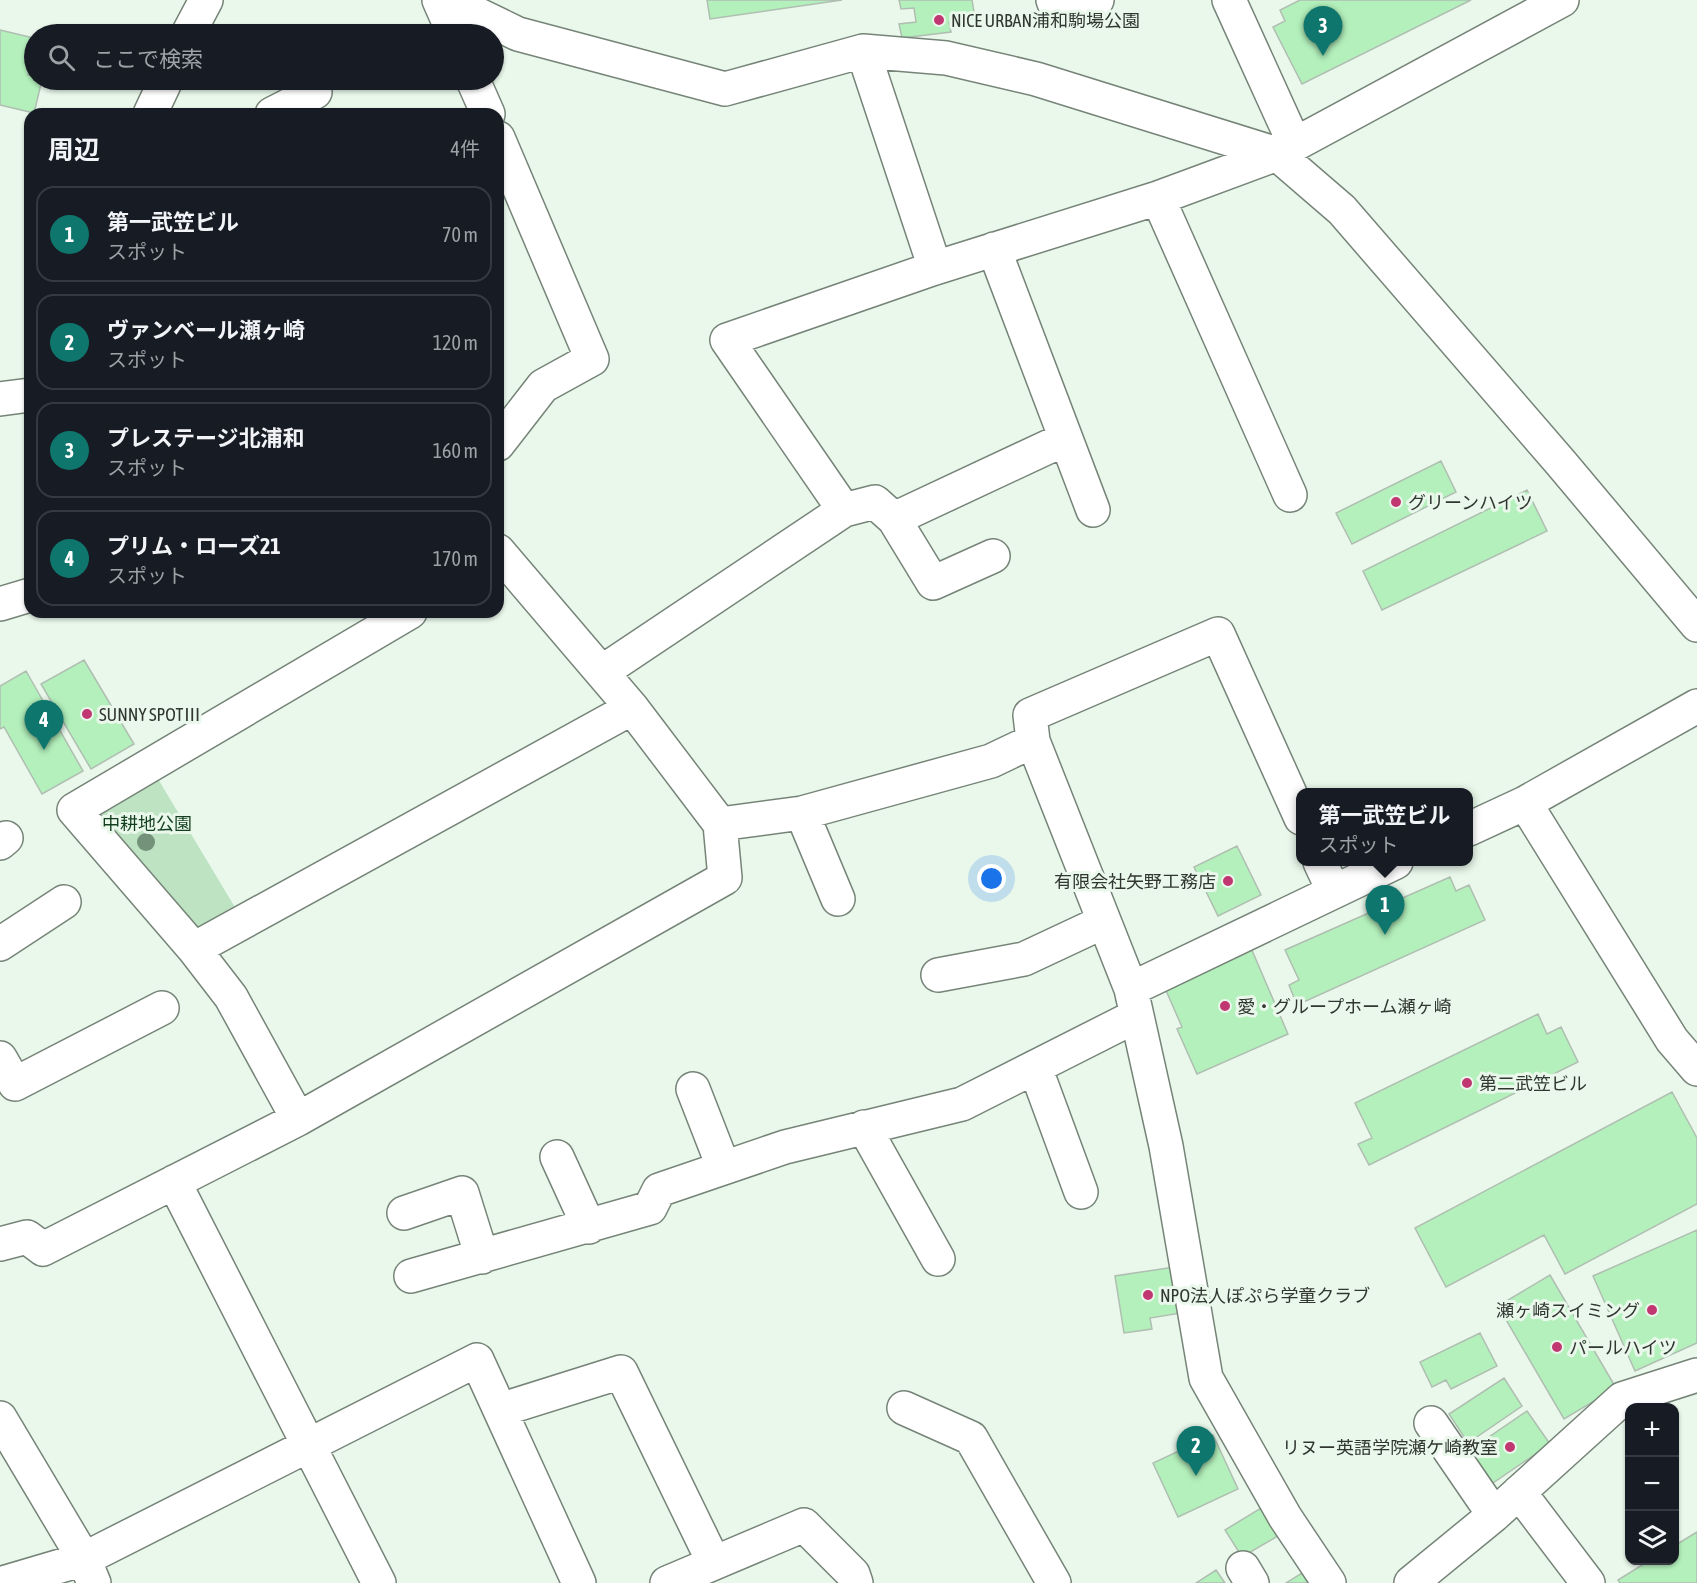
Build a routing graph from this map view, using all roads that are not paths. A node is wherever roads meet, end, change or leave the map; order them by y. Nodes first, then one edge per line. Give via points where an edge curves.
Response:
1 (206, 0) edge
2 (439, 0) edge
3 (448, 0) edge
4 (1053, 0) edge
5 (1097, 0) edge
6 (1229, 0) edge
7 (1562, 0) edge
8 (193, 24) edge
9 (450, 24) edge
10 (497, 24) edge
11 (504, 27) edge
12 (863, 51) junction
13 (477, 90) edge
14 (315, 92) dead end
15 (284, 108) edge
16 (485, 108) edge
17 (1285, 149) junction
18 (504, 152) edge
19 (1158, 198) junction
20 (994, 249) junction
21 (935, 268) junction
22 (24, 395) edge
23 (0, 399) edge
24 (504, 436) edge
25 (1065, 439) junction
26 (1290, 495) dead end
27 (844, 510) junction
28 (1093, 510) dead end
29 (894, 519) junction
30 (993, 556) dead end
31 (504, 561) edge
32 (24, 597) edge
33 (0, 604) edge
34 (400, 618) edge
35 (1697, 625) edge
36 (602, 672) junction
37 (1697, 706) edge
38 (632, 708) junction
39 (1033, 741) junction
40 (1525, 803) junction
41 (1296, 807) edge
42 (802, 813) junction
43 (720, 824) junction
44 (1473, 827) edge
45 (1373, 866) edge
46 (1327, 876) edge
47 (838, 899) dead end
48 (64, 902) dead end
49 (1103, 922) junction
50 (0, 944) edge
51 (194, 949) junction
52 (938, 975) dead end
53 (1133, 1003) junction
54 (162, 1008) dead end
55 (0, 1058) edge
56 (1035, 1067) junction
57 (1697, 1070) edge
58 (693, 1089) dead end
59 (298, 1119) junction
60 (864, 1127) junction
61 (557, 1157) dead end
62 (723, 1166) junction
63 (174, 1182) junction
64 (1082, 1192) dead end
65 (404, 1213) dead end
66 (589, 1227) junction
67 (0, 1244) edge
68 (482, 1257) junction
69 (938, 1259) dead end
70 (411, 1276) dead end
71 (1697, 1375) edge
72 (904, 1408) dead end
73 (500, 1410) junction
74 (0, 1418) edge
75 (1431, 1424) dead end
76 (309, 1446) junction
77 (1519, 1492) junction
78 (1494, 1515) junction
79 (714, 1563) junction
80 (89, 1571) edge
81 (3, 1583) edge
82 (379, 1583) edge
83 (579, 1583) edge
84 (667, 1583) edge
85 (856, 1583) edge
86 (1054, 1583) edge
87 (1329, 1583) edge
88 (1411, 1583) edge
89 (1588, 1583) edge

1 - 8 street
2 - 9 street
3 - 10 street
4 - 5 street via 1055,5 1071,9
6 - 17 street
7 - 17 street
11 - 12 street via 725,89
12 - 17 street via 946,58 1036,79
12 - 21 street
13 - 16 street
14 - 15 street
17 - 19 street
17 - 35 street via 1561,463
18 - 24 street via 592,359 543,386
19 - 20 street
19 - 26 street
20 - 21 street
20 - 25 street
21 - 27 street via 727,340
22 - 23 street
25 - 28 street
25 - 29 street
27 - 29 street via 875,502
27 - 36 street
29 - 30 street via 933,582
31 - 36 street
32 - 33 street
34 - 51 street via 74,810
36 - 38 street
37 - 40 street
38 - 43 street
38 - 51 street
39 - 41 street via 1030,715 1218,634
39 - 42 street via 991,761
39 - 49 street
40 - 44 street
40 - 57 street via 1672,1040
42 - 43 street
42 - 47 street
43 - 59 street via 725,878
45 - 46 street
46 - 53 street
48 - 50 street
49 - 52 street via 1024,959
49 - 53 street
51 - 59 street via 231,997
53 - 56 street
53 - 87 street via 1166,1146 1206,1378 1285,1517
54 - 55 street via 15,1084
56 - 60 street via 962,1104
56 - 64 street
58 - 62 street
59 - 63 street
60 - 62 street
60 - 69 street
61 - 66 street
62 - 66 street via 658,1190 650,1208
63 - 67 street via 43,1249 27,1237
63 - 76 street
65 - 68 street via 462,1193
66 - 68 street
68 - 70 street
71 - 77 street via 1622,1399
72 - 86 street via 971,1438
73 - 76 street via 477,1360
73 - 79 street via 621,1372
73 - 83 street
74 - 80 street
75 - 78 street
76 - 80 street
76 - 82 street
77 - 78 street
77 - 89 street
78 - 88 street
79 - 84 street
79 - 85 street via 804,1525 853,1574
80 - 81 street

